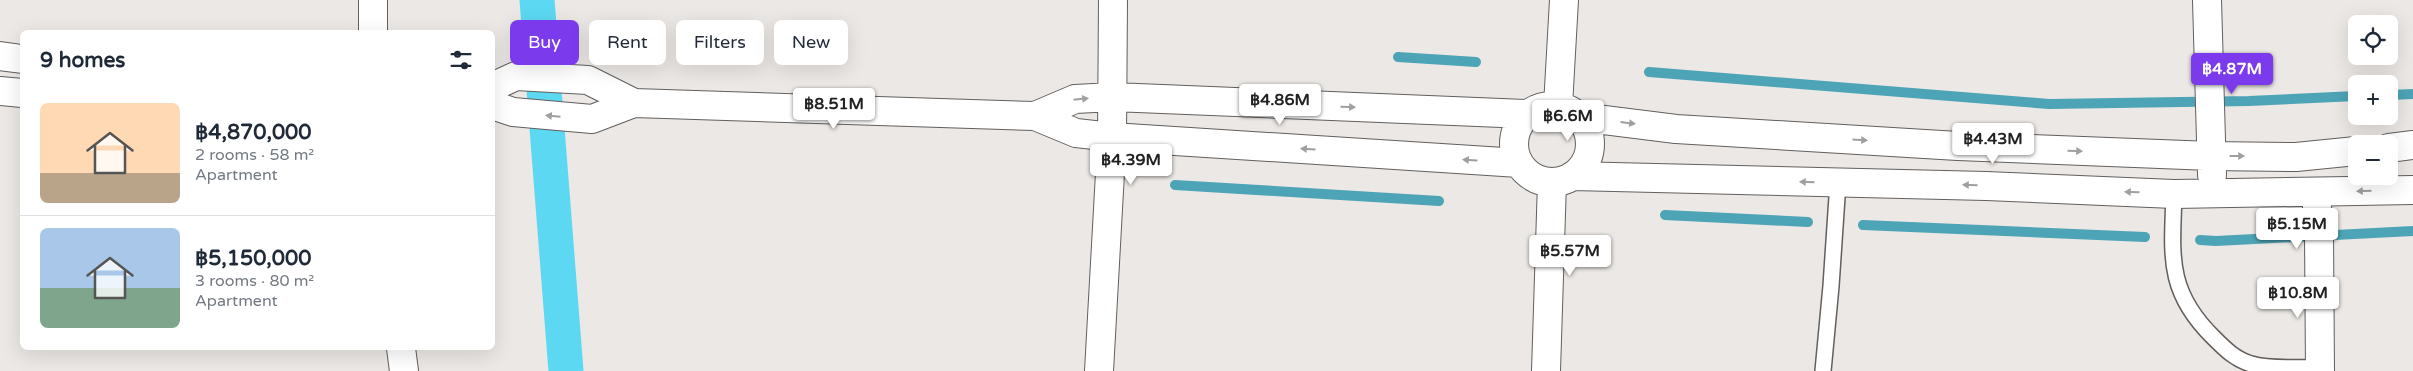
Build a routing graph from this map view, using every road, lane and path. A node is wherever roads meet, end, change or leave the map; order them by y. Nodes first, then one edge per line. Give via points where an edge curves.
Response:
1 (373, 0) edge
2 (1113, 0) edge
3 (1564, 0) edge
4 (2207, 0) edge
5 (373, 30) edge
6 (0, 56) edge
7 (20, 59) edge
8 (504, 81) edge
9 (0, 91) edge
10 (20, 93) edge
11 (1113, 97) junction
12 (634, 103) junction
13 (503, 109) edge
14 (1569, 112) junction
15 (1528, 114) junction
16 (1036, 116) junction
17 (1112, 137) junction
18 (2413, 145) edge
19 (2398, 147) edge
20 (2348, 152) edge
21 (2211, 156) junction
22 (1519, 163) junction
23 (1562, 179) junction
24 (1838, 182) junction
25 (2413, 190) edge
26 (2316, 193) junction
27 (2174, 194) junction
28 (2213, 194) junction
29 (401, 350) edge
30 (2320, 369) edge
31 (404, 371) edge
32 (1100, 371) edge
33 (1546, 371) edge
34 (1823, 371) edge

1 - 5 street
2 - 11 street
3 - 14 street
4 - 21 street
6 - 7 street
8 - 12 street via 588,80
9 - 10 street
11 -> 15 street
16 -> 11 street via 1075,99
11 - 17 street
12 -> 13 street via 592,119
12 - 16 street
14 - 15 street via 1542,107
14 -> 21 street via 1686,130 1958,146
14 - 23 street via 1589,132 1590,148 1584,164
15 - 22 street via 1517,128 1513,146
16 - 17 street via 1076,133
22 -> 17 street
17 - 32 street
18 - 19 street
21 -> 20 street via 2296,157
21 - 28 street
22 - 23 street via 1539,180
24 -> 23 street
23 - 33 street
27 -> 24 street
24 - 34 lane
25 -> 26 street
26 - 28 street
26 - 30 street
27 - 28 street
27 - 30 lane via 2172,261 2181,296 2199,323 2234,358 2253,364
29 - 31 street

